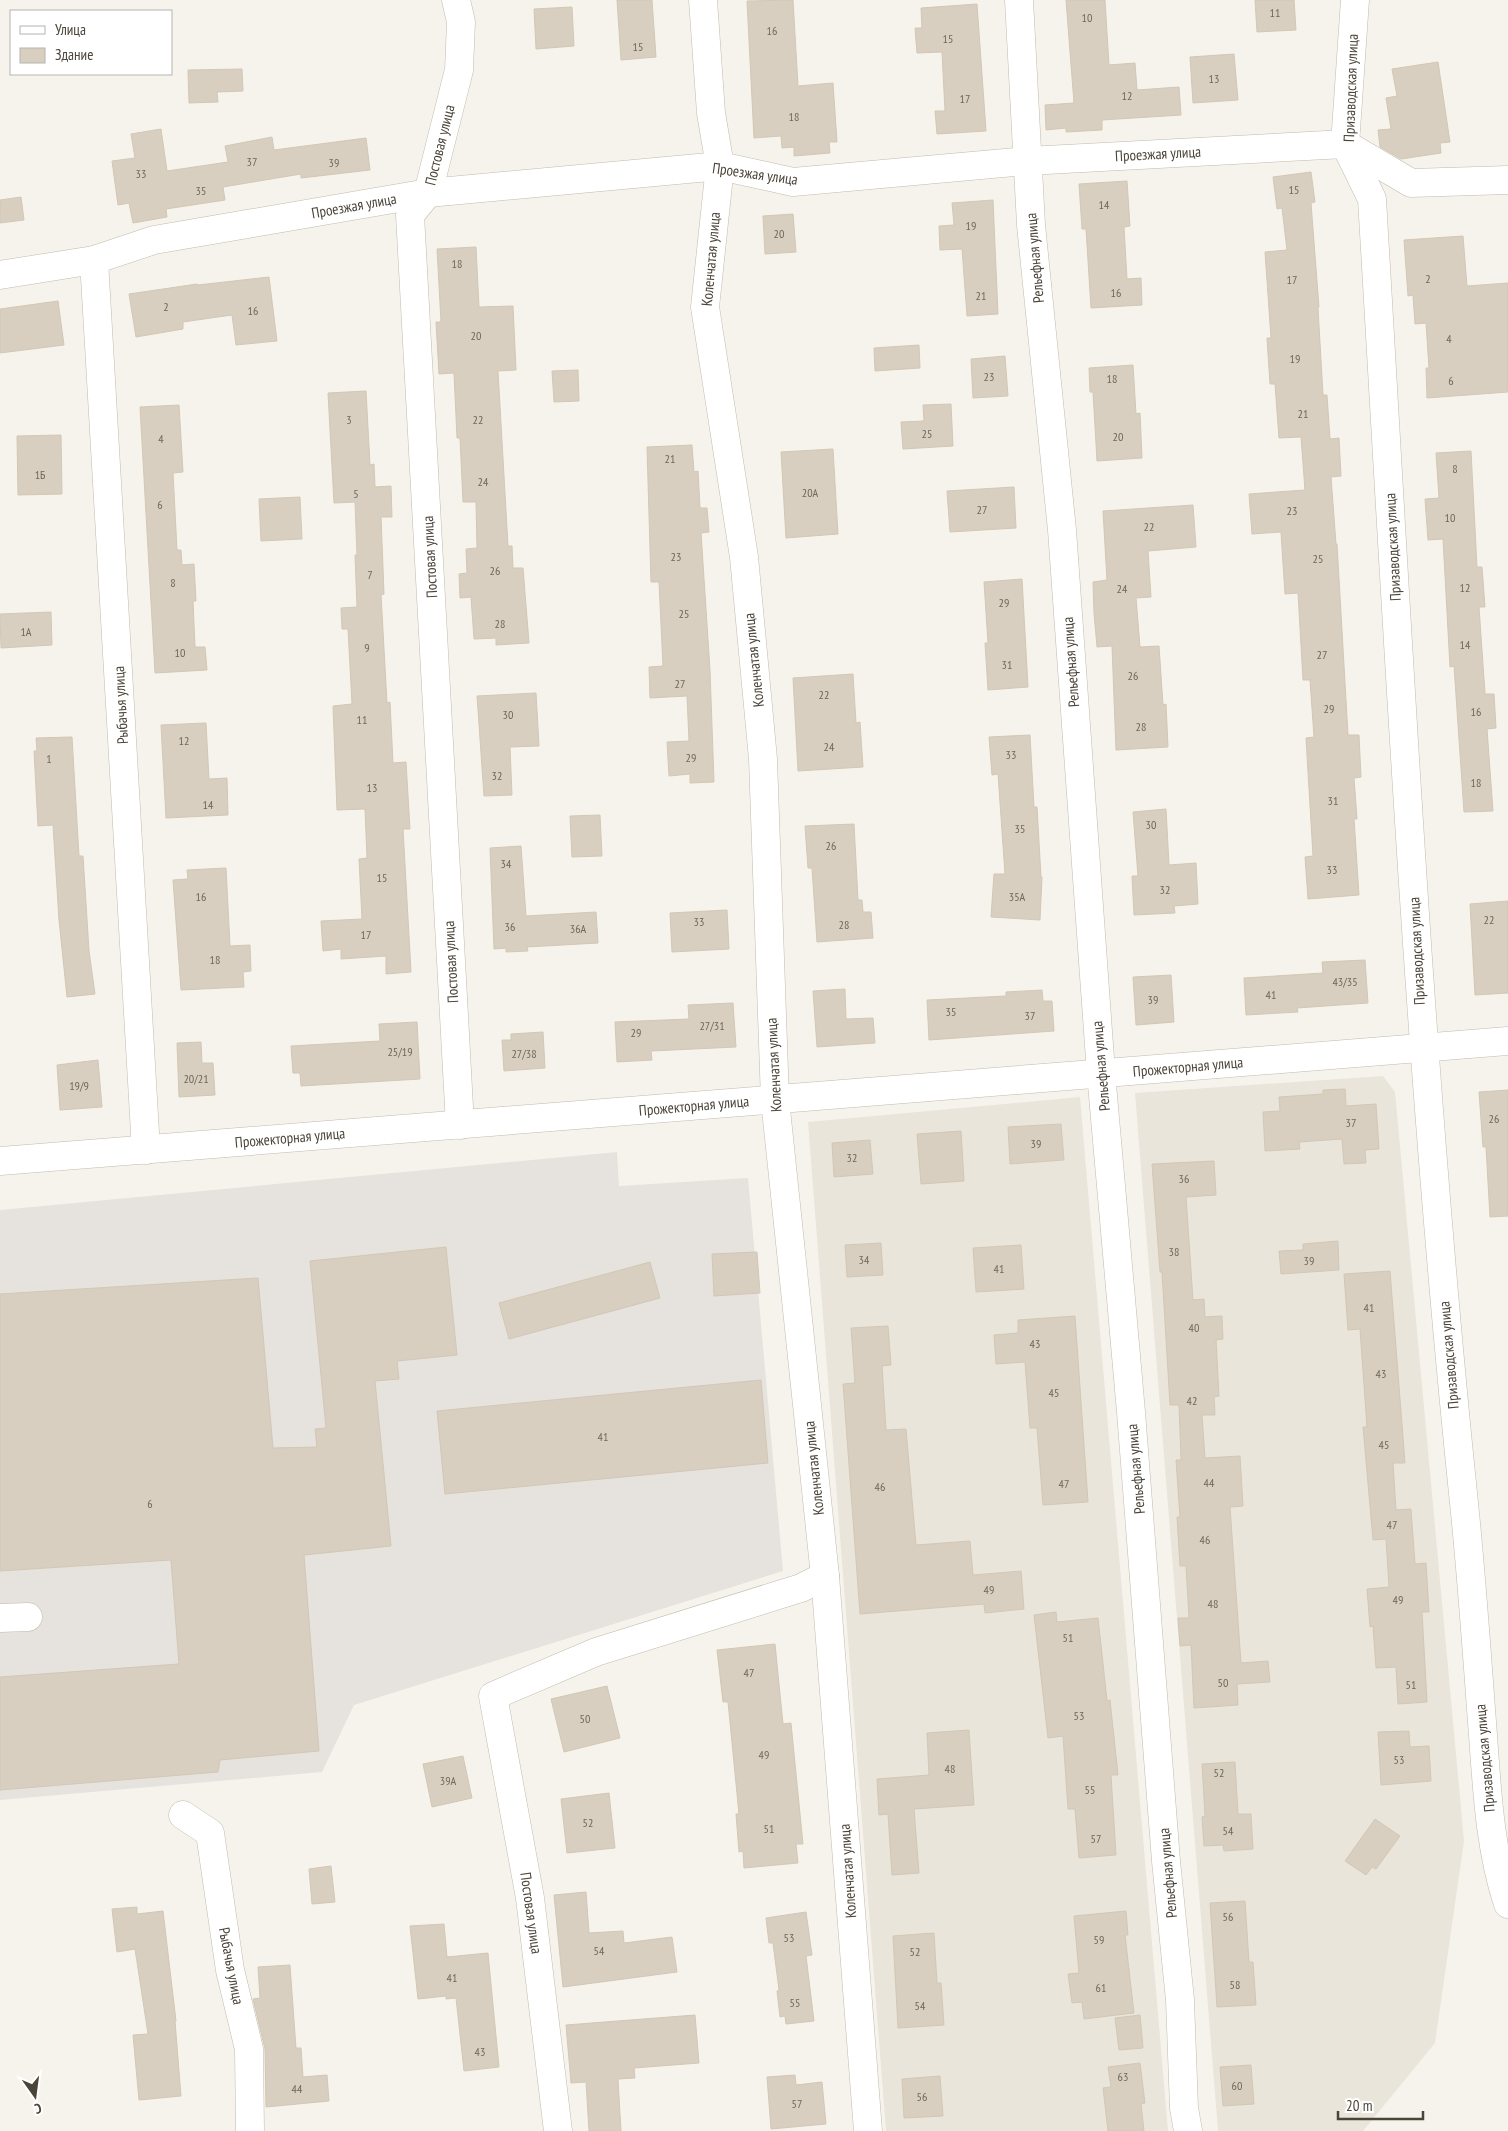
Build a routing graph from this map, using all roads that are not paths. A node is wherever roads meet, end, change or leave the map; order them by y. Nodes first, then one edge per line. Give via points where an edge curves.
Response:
1 (456, 0) edge
2 (703, 0) edge
3 (1020, 0) edge
4 (1355, 0) edge
5 (1345, 144) junction
6 (1027, 162) junction
7 (720, 166) junction
8 (1508, 180) edge
9 (428, 193) junction
10 (94, 260) junction
11 (0, 275) edge
12 (1508, 1041) edge
13 (1423, 1048) junction
14 (1102, 1074) junction
15 (775, 1100) junction
16 (460, 1125) junction
17 (146, 1150) junction
18 (0, 1162) edge
19 (826, 1576) junction
20 (28, 1617) dead end
21 (0, 1618) edge
22 (183, 1815) dead end
23 (1508, 1904) edge
24 (250, 2131) edge
25 (558, 2131) edge
26 (868, 2131) edge
27 (1188, 2131) edge

1 - 9 street, Постовая улица via 462,22 458,70
2 - 7 street, Коленчатая улица via 711,113
3 - 6 street, Рельефная улица
4 - 5 street, Призаводская улица
5 - 6 street, Проезжая улица
5 - 8 street via 1411,183
5 - 13 street, Призаводская улица via 1372,199
6 - 7 street, Проезжая улица via 792,182
6 - 14 street, Рельефная улица via 1062,530
7 - 9 street, Проезжая улица
7 - 15 street, Коленчатая улица via 705,307 744,557 763,759
9 - 10 street, Проезжая улица via 154,240
9 - 16 street, Постовая улица via 410,215
10 - 11 street, Проезжая улица
10 - 17 street, Рыбачья улица
12 - 13 street, Прожекторная улица
13 - 14 street, Прожекторная улица
13 - 23 street, Призаводская улица via 1466,1519 1487,1793 1501,1883
14 - 15 street, Прожекторная улица
14 - 27 street, Рельефная улица via 1180,2000 1184,2108
15 - 16 street, Прожекторная улица
15 - 19 street, Коленчатая улица
16 - 17 street, Прожекторная улица
17 - 18 street, Прожекторная улица
19 - 25 street, Постовая улица via 801,1588 596,1652 493,1696 530,1898
19 - 26 street, Коленчатая улица
20 - 21 street
22 - 24 street, Рыбачья улица via 210,1834 230,1970 249,2049

